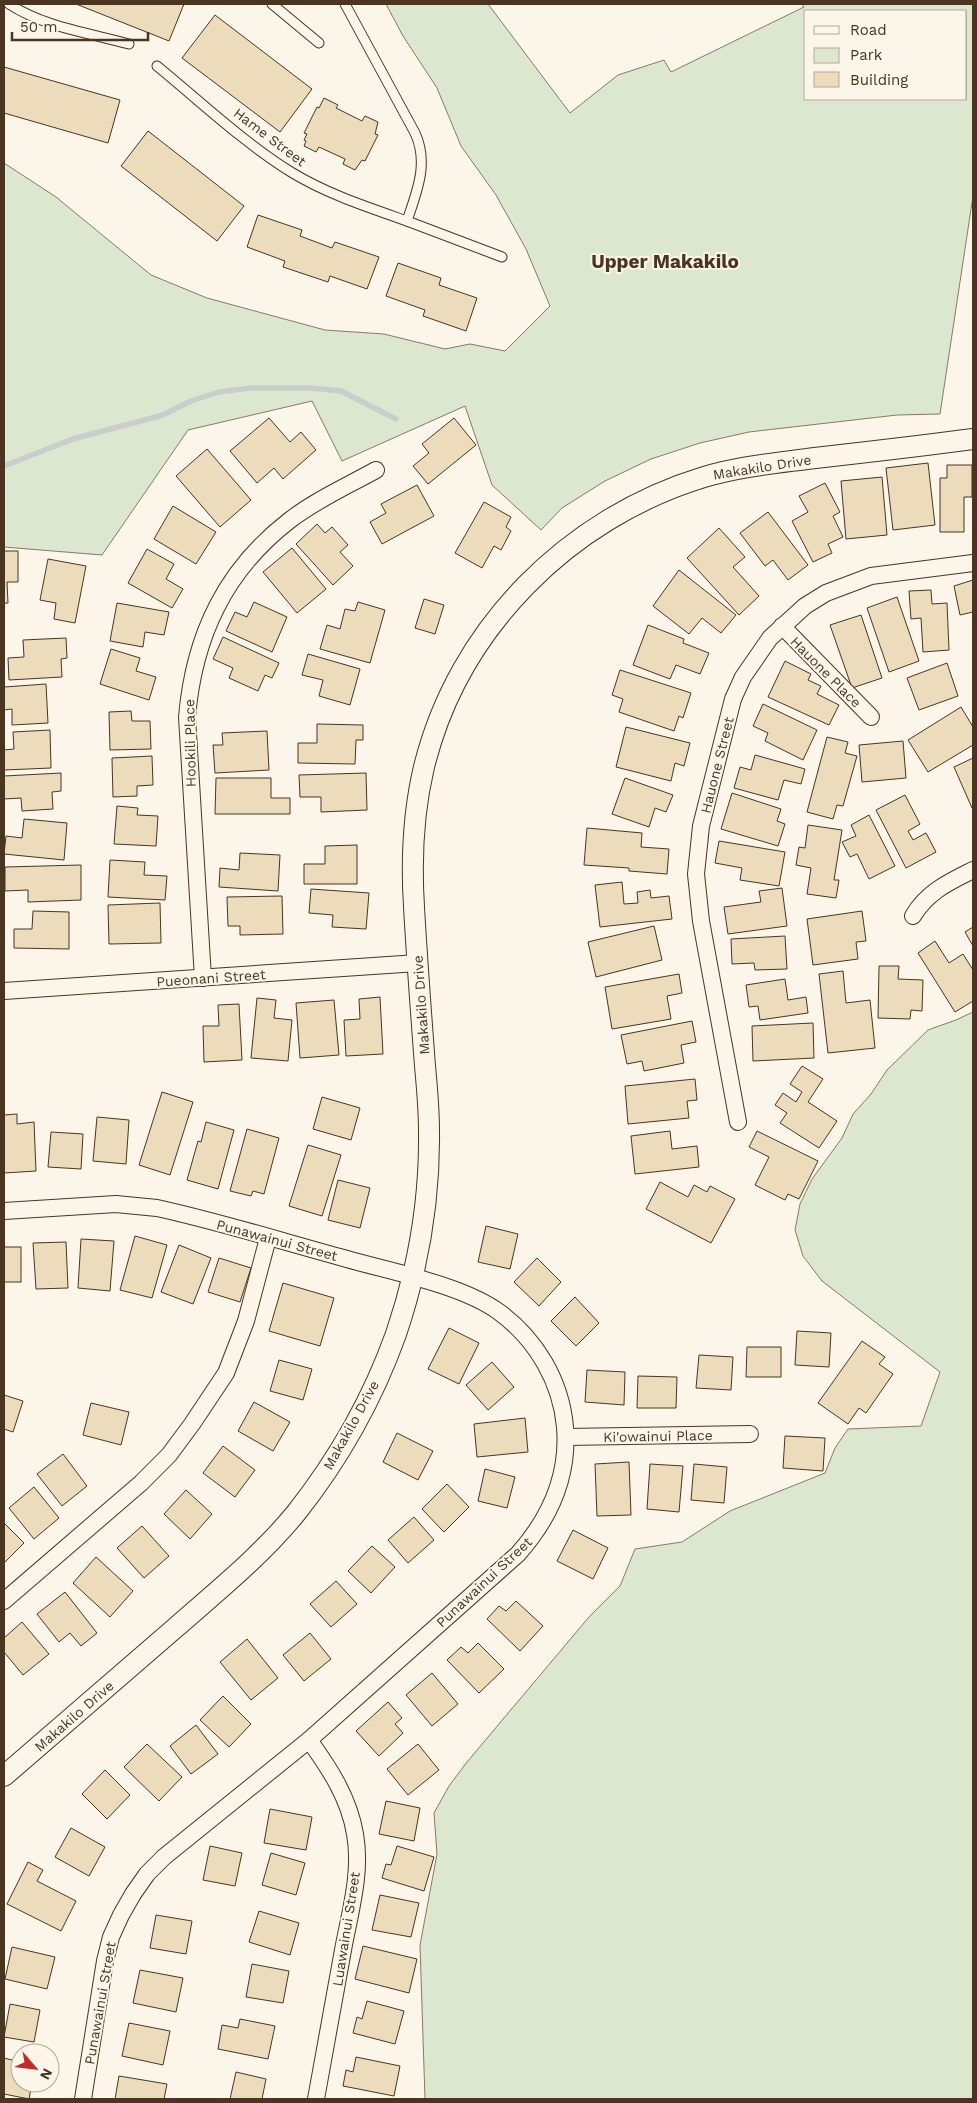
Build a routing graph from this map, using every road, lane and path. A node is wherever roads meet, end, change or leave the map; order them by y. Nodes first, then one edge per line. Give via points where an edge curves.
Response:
1 (9, 4) edge
2 (272, 4) edge
3 (345, 4) edge
4 (319, 43) dead end
5 (129, 44) dead end
6 (157, 66) dead end
7 (407, 220) junction
8 (502, 258) dead end
9 (973, 440) edge
10 (376, 470) dead end
11 (973, 563) edge
12 (782, 626) junction
13 (871, 717) dead end
14 (973, 870) edge
15 (913, 916) dead end
16 (418, 963) junction
17 (203, 978) junction
18 (4, 991) edge
19 (738, 1122) dead end
20 (4, 1211) edge
21 (268, 1238) junction
22 (412, 1277) junction
23 (750, 1434) dead end
24 (566, 1437) junction
25 (4, 1601) edge
26 (309, 1740) junction
27 (4, 1776) edge
28 (84, 2099) edge
29 (316, 2099) edge

1 - 5 lane via 47,22
2 - 4 lane
3 - 7 lane via 420,146 421,176
6 - 7 lane, Hame Street via 267,156 292,172 344,198
7 - 8 lane, Hame Street
9 - 16 street, Makakilo Drive via 754,466 708,476 664,491 621,511 582,536 545,566 512,599 458,677 424,765 412,858
10 - 17 street, Hookili Place via 315,503 268,537 231,581 204,632 189,688 187,717
11 - 12 street, Hauone Street via 870,576 806,606
12 - 13 street, Hauone Place
12 - 19 street, Hauone Street via 755,657 733,699 698,850 697,897
14 - 15 street via 934,891
16 - 17 street, Pueonani Street
16 - 22 street, Makakilo Drive via 430,1130 426,1199
17 - 18 street, Pueonani Street
20 - 21 street, Punawainui Street via 136,1205 177,1212
21 - 22 street, Punawainui Street
21 - 25 street via 246,1321 226,1373 192,1424 169,1455 141,1483
22 - 24 street, Punawainui Street via 484,1302 526,1336 543,1359 555,1384
22 - 27 street, Makakilo Drive via 396,1333 370,1397 336,1458 295,1514 248,1564
23 - 24 street, Ki'owainui Place
24 - 26 street, Punawainui Street via 557,1492 546,1517 530,1540
26 - 28 street, Punawainui Street via 164,1857 133,1894 121,1915 105,1961
26 - 29 street, Luawainui Street via 345,1798 357,1852 354,1890

